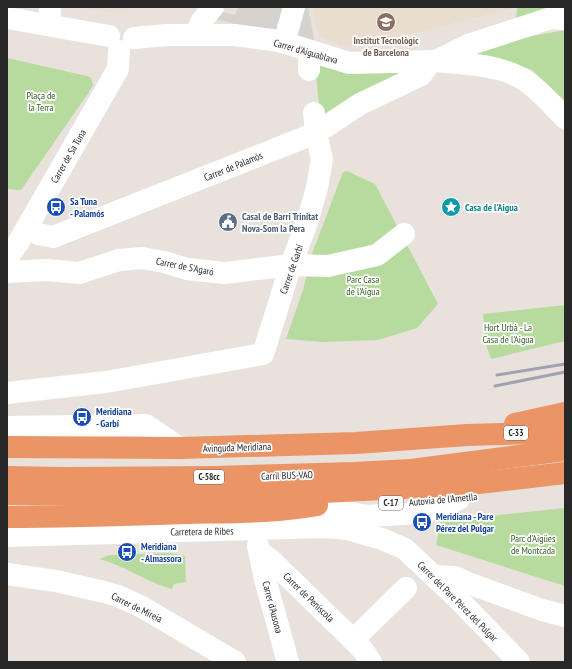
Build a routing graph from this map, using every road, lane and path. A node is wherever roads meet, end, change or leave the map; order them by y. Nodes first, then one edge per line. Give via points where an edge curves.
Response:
1 (213, 7) edge
2 (294, 7) edge
3 (50, 16) edge
4 (7, 18) edge
5 (565, 19) edge
6 (196, 35) junction
7 (121, 41) junction
8 (284, 43) junction
9 (429, 66) junction
10 (565, 118) edge
11 (315, 123) junction
12 (38, 234) dead end
13 (404, 234) dead end
14 (11, 248) edge
15 (291, 265) junction
16 (7, 272) edge
17 (7, 393) edge
18 (565, 413) edge
19 (7, 426) edge
20 (565, 432) edge
21 (467, 435) junction
22 (7, 447) edge
23 (180, 448) junction
24 (565, 450) edge
25 (565, 473) edge
26 (7, 477) edge
27 (418, 488) junction
28 (565, 488) edge
29 (7, 494) edge
30 (297, 509) junction
31 (7, 517) edge
32 (252, 529) junction
33 (7, 536) edge
34 (394, 543) joint
35 (260, 552) junction
36 (7, 574) edge
37 (406, 588) dead end
38 (463, 591) junction
39 (565, 616) edge
40 (353, 640) junction
41 (235, 662) edge
42 (288, 662) edge
43 (370, 662) edge
44 (519, 662) edge

1 - 6 street via 201,22
2 - 8 street
3 - 4 street, Carrer d'Aiguablava
3 - 7 street, Carrer d'Aiguablava
5 - 9 street, Carrer d'Aiguablava via 551,18 468,45
6 - 7 street, Carrer d'Aiguablava via 168,35
6 - 8 street, Carrer d'Aiguablava via 235,35
7 - 14 street, Carrer de Sa Tuna via 118,69
8 - 9 street, Carrer d'Aiguablava via 349,63
9 - 10 street via 488,67 521,78
9 - 11 street, Carrer de Palamós via 360,104
11 - 12 street, Carrer de Palamós via 53,237
11 - 15 street, Carrer de Garbí via 322,159 317,188
13 - 15 street, Carrer de S'Agaró via 376,255 328,266
15 - 16 street, Carrer de S'Agaró via 226,273 187,269 142,258 118,260 79,273 47,270
15 - 17 street, Carrer de Garbí via 263,354 106,382
18 - 21 highway
19 - 23 street via 146,425
20 - 21 highway, C-33
21 - 23 highway, Avinguda Meridiana via 356,443
22 - 23 highway, Avinguda Meridiana
24 - 26 highway, Carril BUS-VAO / C-58cc via 411,470 354,473 214,477
25 - 27 highway
27 - 29 highway via 263,495
27 - 30 highway
28 - 30 highway, Autovia de l'Ametlla / C-17 via 459,499
30 - 31 highway
32 - 33 street, Carretera de Ribes
32 - 34 street, Carretera de Ribes via 337,527
32 - 35 street
34 - 38 street, Carrer del Pare Pérez del Pulgar via 434,576 455,577
35 - 40 street, Carrer de Peníscola
35 - 42 street, Carrer d'Ausona
36 - 41 street, Carrer de Mireia via 56,580 118,596 142,607
37 - 40 street
38 - 39 street
38 - 44 street, Carrer del Pare Pérez del Pulgar
40 - 43 street, Carrer de Peníscola

